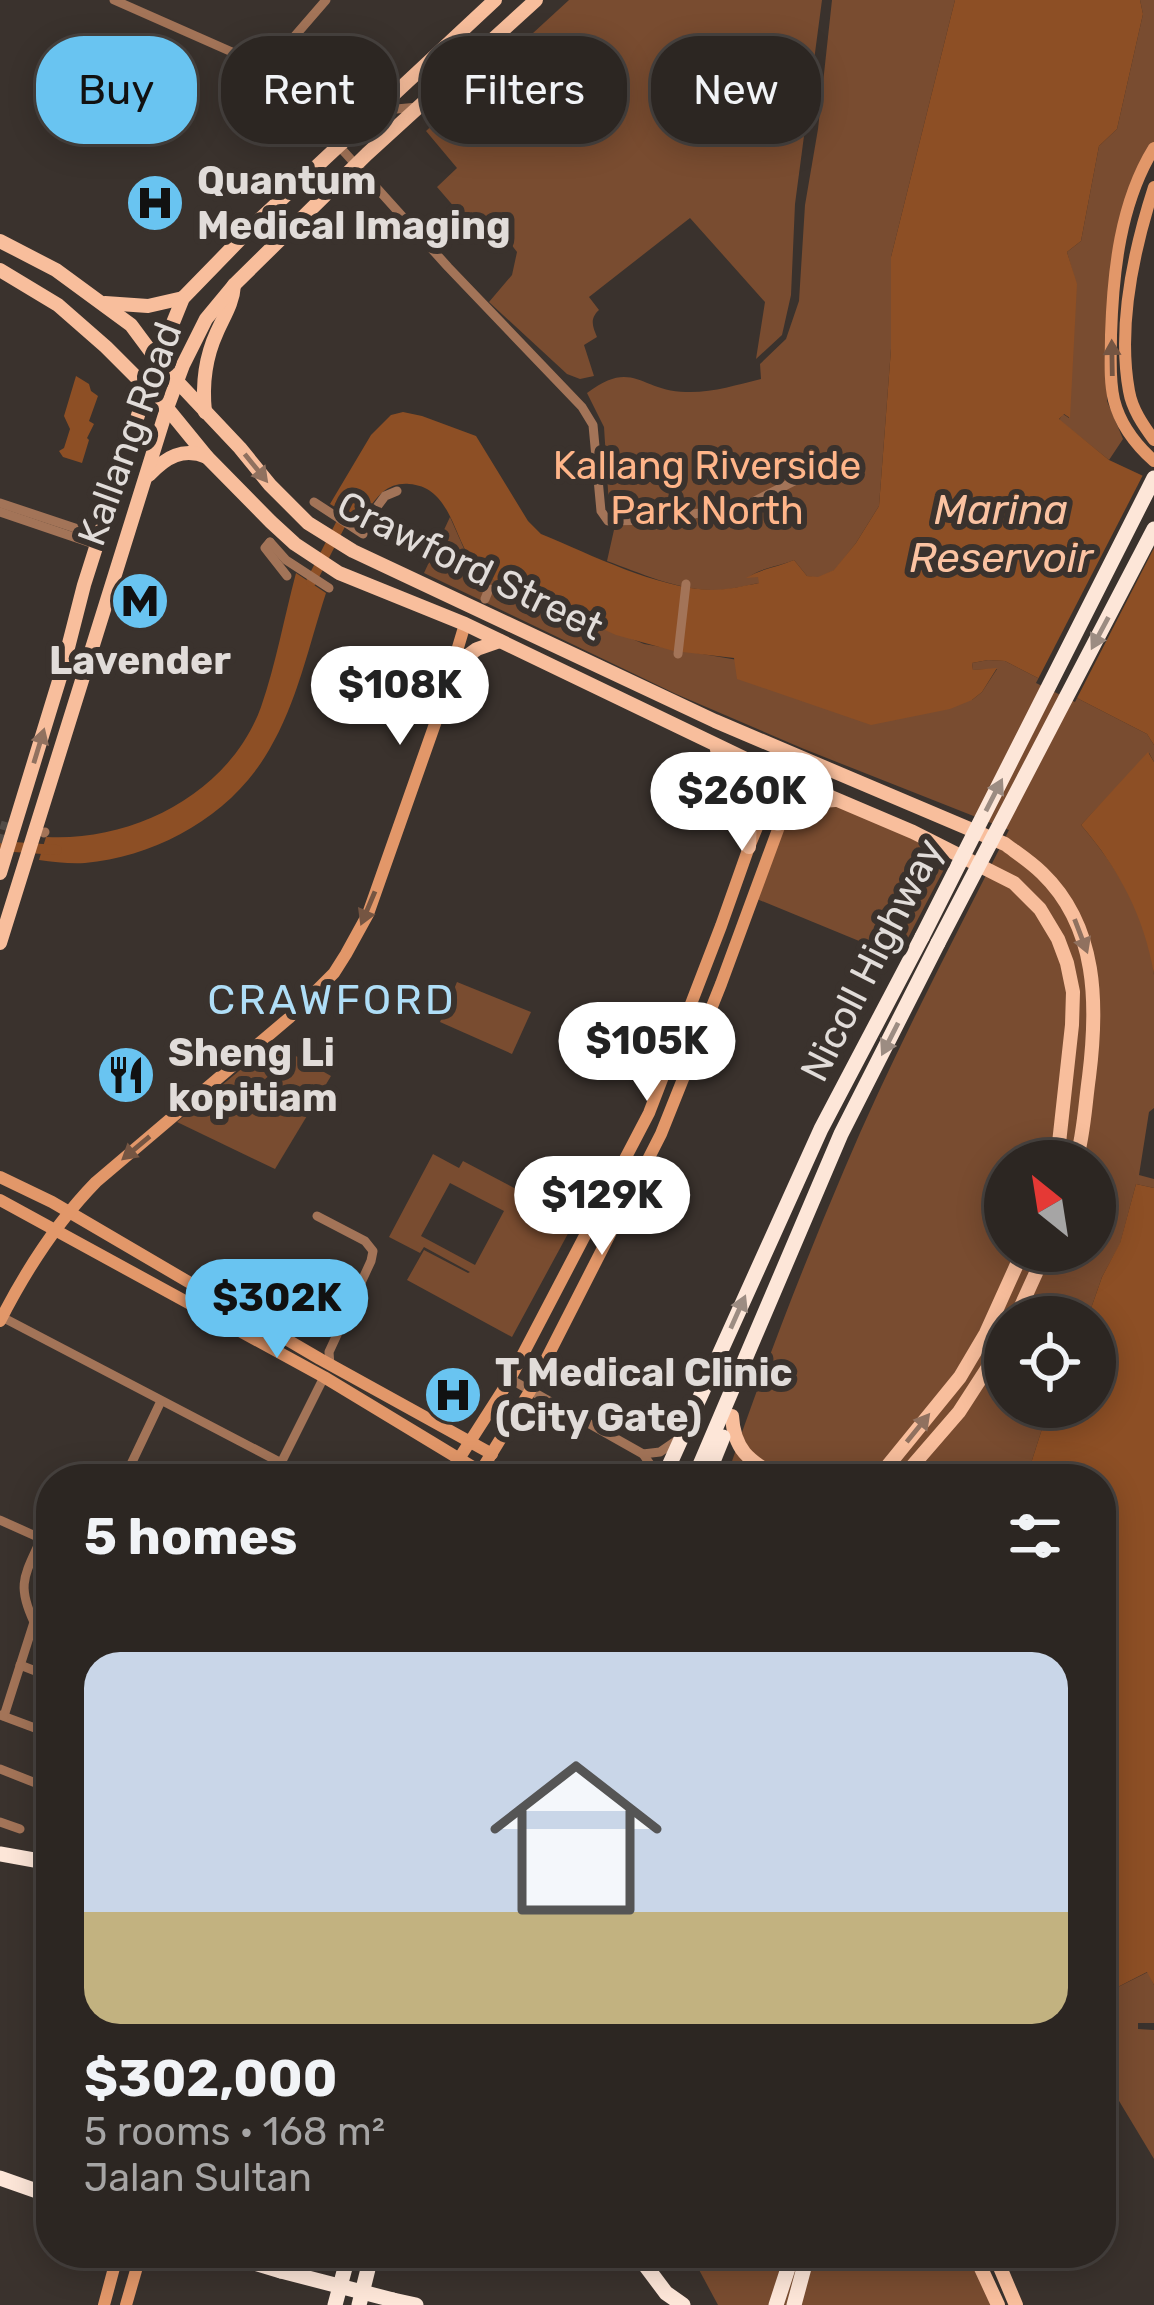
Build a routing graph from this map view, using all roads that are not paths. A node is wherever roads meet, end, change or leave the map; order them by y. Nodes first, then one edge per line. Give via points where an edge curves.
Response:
1 (114, 0) edge
2 (326, 0) edge
3 (495, 0) edge
4 (536, 0) edge
5 (295, 36) edge
6 (221, 47) edge
7 (397, 91) edge
8 (418, 107) junction
9 (397, 109) edge
10 (338, 145) joint
11 (1154, 148) edge
12 (356, 164) junction
13 (1154, 187) edge
14 (0, 241) edge
15 (0, 270) edge
16 (235, 284) junction
17 (183, 298) junction
18 (102, 303) junction
19 (157, 360) junction
20 (176, 381) junction
21 (147, 387) junction
22 (166, 408) junction
23 (206, 412) junction
24 (1154, 440) edge
25 (814, 456) dead end
26 (207, 457) junction
27 (1154, 461) edge
28 (1154, 478) edge
29 (141, 488) junction
30 (397, 491) dead end
31 (314, 502) dead end
32 (0, 507) edge
33 (1154, 530) edge
34 (98, 540) junction
35 (356, 553) junction
36 (287, 576) dead end
37 (686, 584) dead end
38 (329, 588) dead end
39 (465, 624) junction
40 (500, 641) junction
41 (678, 654) dead end
42 (452, 667) junction
43 (710, 742) junction
44 (788, 752) junction
45 (804, 759) junction
46 (787, 778) junction
47 (841, 800) junction
48 (778, 824) junction
49 (773, 841) junction
50 (751, 842) junction
51 (1, 869) edge
52 (930, 940) junction
53 (0, 944) edge
54 (1059, 1140) edge
55 (1079, 1140) edge
56 (0, 1177) edge
57 (0, 1200) edge
58 (68, 1211) junction
59 (317, 1216) dead end
60 (54, 1229) junction
61 (1014, 1272) edge
62 (772, 1292) junction
63 (1, 1318) edge
64 (526, 1348) junction
65 (546, 1360) junction
66 (322, 1368) junction
67 (984, 1373) edge
68 (510, 1379) junction
69 (530, 1390) junction
70 (161, 1401) junction
71 (732, 1416) junction
72 (683, 1433) junction
73 (470, 1442) junction
74 (492, 1454) junction
75 (643, 1454) junction
76 (459, 1459) junction
77 (280, 1463) joint
78 (131, 1464) edge
79 (456, 1464) edge
80 (465, 1464) edge
81 (486, 1464) edge
82 (650, 1464) edge
83 (667, 1464) edge
84 (700, 1464) edge
85 (714, 1464) edge
86 (758, 1464) edge
87 (889, 1464) edge
88 (914, 1464) edge
89 (0, 1520) edge
90 (36, 1536) edge
91 (36, 1557) edge
92 (34, 1622) joint
93 (20, 1665) junction
94 (36, 1671) edge
95 (2, 1715) edge
96 (36, 1728) edge
97 (0, 1769) edge
98 (36, 1783) edge
99 (0, 1822) edge
100 (20, 1828) dead end
101 (0, 1854) edge
102 (36, 1860) edge
103 (0, 2178) edge
104 (36, 2191) edge
105 (114, 2268) edge
106 (136, 2268) edge
107 (270, 2268) edge
108 (345, 2268) edge
109 (369, 2268) edge
110 (647, 2268) edge
111 (789, 2268) edge
112 (804, 2268) edge
113 (981, 2268) edge
114 (1000, 2268) edge
115 (104, 2305) edge
116 (126, 2305) edge
117 (335, 2305) edge
118 (359, 2305) edge
119 (416, 2305) edge
120 (682, 2305) edge
121 (776, 2305) edge
122 (794, 2305) edge
123 (998, 2305) edge
124 (1016, 2305) edge

1 - 6 street
2 - 5 street
3 - 7 main road, Kallang Road
4 - 8 main road, Kallang Road
8 - 9 street
8 - 12 main road, Kallang Road
10 - 12 street
10 - 17 main road, Kallang Road
27 -> 11 main road via 1128,433 1111,368 1115,265
12 - 16 main road, Kallang Road
12 - 25 street via 582,406 593,425 608,520 745,506 810,473
13 - 24 main road via 1127,314 1129,393
14 - 18 main road, Crawford Street
15 - 21 main road, Crawford Street via 58,305
16 - 20 main road, Kallang Road via 206,319
16 - 23 main road via 208,354
17 - 18 main road
17 - 19 main road, Kallang Road
18 - 19 main road, Crawford Street
19 - 20 main road, Crawford Street
19 - 21 main road, Kallang Road
20 - 22 main road, Kallang Road
20 - 23 main road, Crawford Street
21 - 22 main road, Crawford Street
21 - 34 main road, Kallang Road
22 - 26 main road, Crawford Street
22 - 29 main road, Kallang Road
23 -> 35 main road, Crawford Street via 308,523
26 - 29 main road via 171,457
26 - 39 main road, Crawford Street via 295,544 339,573
52 -> 28 highway, Nicoll Highway, bridge
29 - 53 main road, Kallang Road via 42,830
30 - 31 street via 364,528
32 - 34 street
33 -> 52 highway, Nicoll Highway, bridge
51 -> 34 main road, Kallang Road
35 - 39 main road via 459,607
35 - 44 main road, Crawford Street
36 - 38 street via 265,548 269,542
37 - 41 street
39 - 40 main road, Crawford Street
39 - 42 main road
40 - 42 main road
40 - 43 main road, Crawford Street
42 -> 58 main road via 368,914 334,973
43 - 46 main road, Crawford Street
43 - 50 main road via 748,794
44 - 45 main road, Crawford Street
44 - 46 main road
45 - 46 main road
45 -> 55 main road, Crawford Street via 1005,844 1062,896 1080,928 1094,990
46 - 47 main road, Crawford Street
46 - 48 main road
46 - 50 main road
47 - 48 main road via 809,802
47 - 54 main road, Crawford Street via 1014,883 1040,910 1058,939 1072,992
48 - 49 main road
49 - 50 main road via 765,834
49 - 65 main road via 661,1134
50 - 64 main road via 649,1113
52 -> 62 highway, Nicoll Highway
72 -> 52 highway, Nicoll Highway via 821,1129
56 - 58 main road
57 - 60 main road
58 - 60 main road
58 - 66 main road
59 - 66 street via 373,1251
60 - 63 main road
60 - 66 main road
87 -> 61 main road via 960,1376
62 - 71 highway
62 - 84 highway, Nicoll Highway
63 - 70 street
64 - 65 main road via 534,1360
64 - 68 main road
65 - 69 main road
66 - 73 main road
66 - 76 main road
66 - 77 street
67 - 88 main road
68 - 69 street
68 - 73 main road
69 - 74 main road
69 - 75 street
70 - 77 street
70 - 78 street
71 - 85 highway
71 - 86 main road via 739,1446
72 - 75 street via 668,1448
72 - 83 highway, Nicoll Highway
73 - 74 main road
73 - 76 main road
74 - 81 main road
75 - 82 street
76 - 79 main road
76 - 80 main road
89 - 90 street
91 - 92 street via 24,1600
92 - 93 street
93 - 94 street
93 - 95 street
95 - 96 street
97 - 98 street
99 - 100 street
101 - 102 highway
103 - 104 highway
105 - 115 main road
106 - 116 main road
107 - 119 highway, bridge
108 - 117 highway
109 - 118 highway
110 - 120 highway
111 - 121 highway
112 - 122 highway
113 - 123 main road
114 - 124 main road

